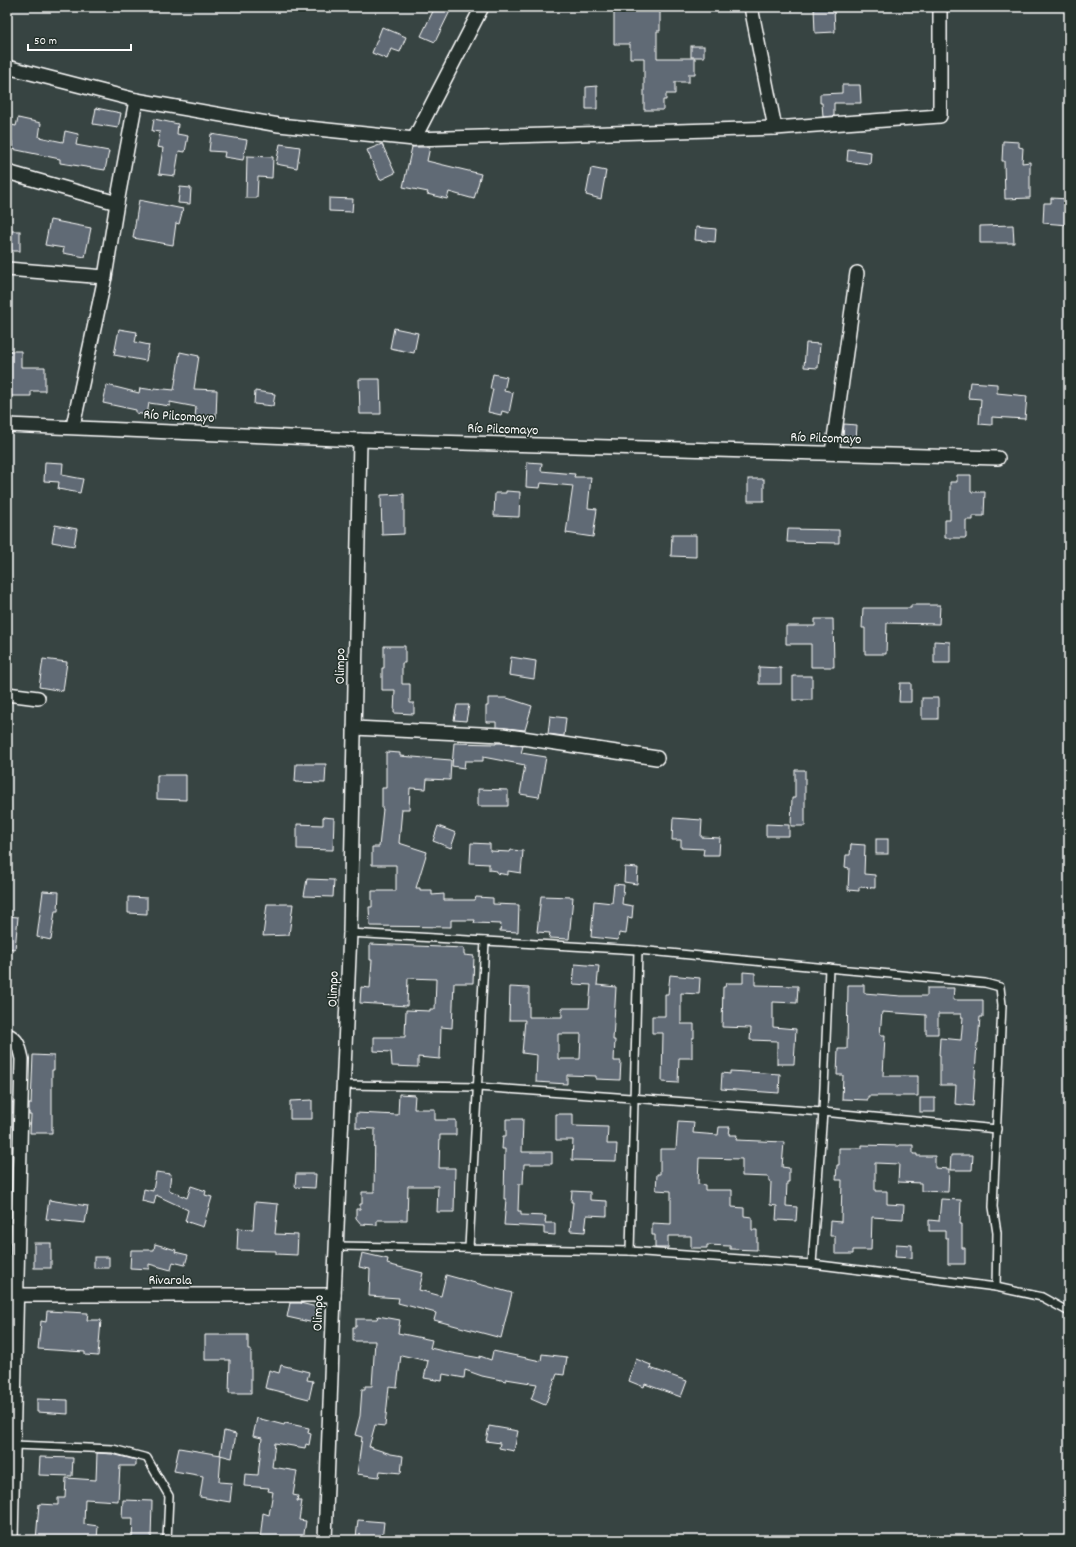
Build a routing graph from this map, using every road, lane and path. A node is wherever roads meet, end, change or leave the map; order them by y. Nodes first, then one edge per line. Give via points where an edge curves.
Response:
1 (482, 7) edge
2 (751, 7) edge
3 (940, 7) edge
4 (7, 67) edge
5 (136, 100) junction
6 (775, 128) junction
7 (414, 139) junction
8 (7, 172) edge
9 (117, 204) junction
10 (7, 269) edge
11 (857, 272) dead end
12 (105, 278) junction
13 (7, 425) edge
14 (73, 426) junction
15 (360, 440) junction
16 (832, 454) junction
17 (998, 458) dead end
18 (7, 694) edge
19 (38, 698) dead end
20 (354, 728) junction
21 (657, 758) dead end
22 (350, 933) junction
23 (485, 941) junction
24 (638, 950) junction
25 (829, 968) junction
26 (7, 1036) edge
27 (344, 1085) junction
28 (478, 1087) junction
29 (634, 1098) junction
30 (823, 1112) junction
31 (997, 1129) junction
32 (337, 1246) junction
33 (469, 1248) junction
34 (630, 1251) junction
35 (812, 1264) junction
36 (996, 1287) junction
37 (12, 1295) edge
38 (334, 1295) junction
39 (1069, 1312) edge
40 (14, 1445) junction
41 (11, 1540) edge
42 (167, 1540) edge
43 (325, 1540) edge

1 - 7 street
2 - 6 street
3 - 6 street via 940,116
4 - 5 street
5 - 7 street via 279,124
5 - 9 street
6 - 7 street
8 - 9 street
9 - 12 street
10 - 12 street
11 - 16 street
12 - 14 street
13 - 14 street, Río Pilcomayo
14 - 15 street, Río Pilcomayo
15 - 16 street, Río Pilcomayo
15 - 20 street, Olimpo
16 - 17 street, Río Pilcomayo
18 - 19 street
20 - 21 street via 502,735
20 - 22 street, Olimpo
22 - 23 lane
22 - 27 street, Olimpo
23 - 24 lane
23 - 28 lane
24 - 25 lane
24 - 29 lane
25 - 30 lane
25 - 31 lane via 985,983 1000,987 1002,1005
26 - 37 street via 19,1046 22,1060
27 - 28 lane
27 - 32 street, Olimpo
28 - 29 lane
28 - 33 lane
29 - 30 lane
29 - 34 lane
30 - 31 lane
30 - 35 lane
31 - 36 lane via 993,1208 997,1233
32 - 33 lane
32 - 38 street, Olimpo
33 - 34 lane
34 - 35 lane
35 - 36 lane
36 - 39 lane via 1042,1297
37 - 38 street, Rivarola
37 - 40 street
38 - 43 street, Olimpo
40 - 41 street
40 - 42 lane via 112,1449 147,1458 169,1496

